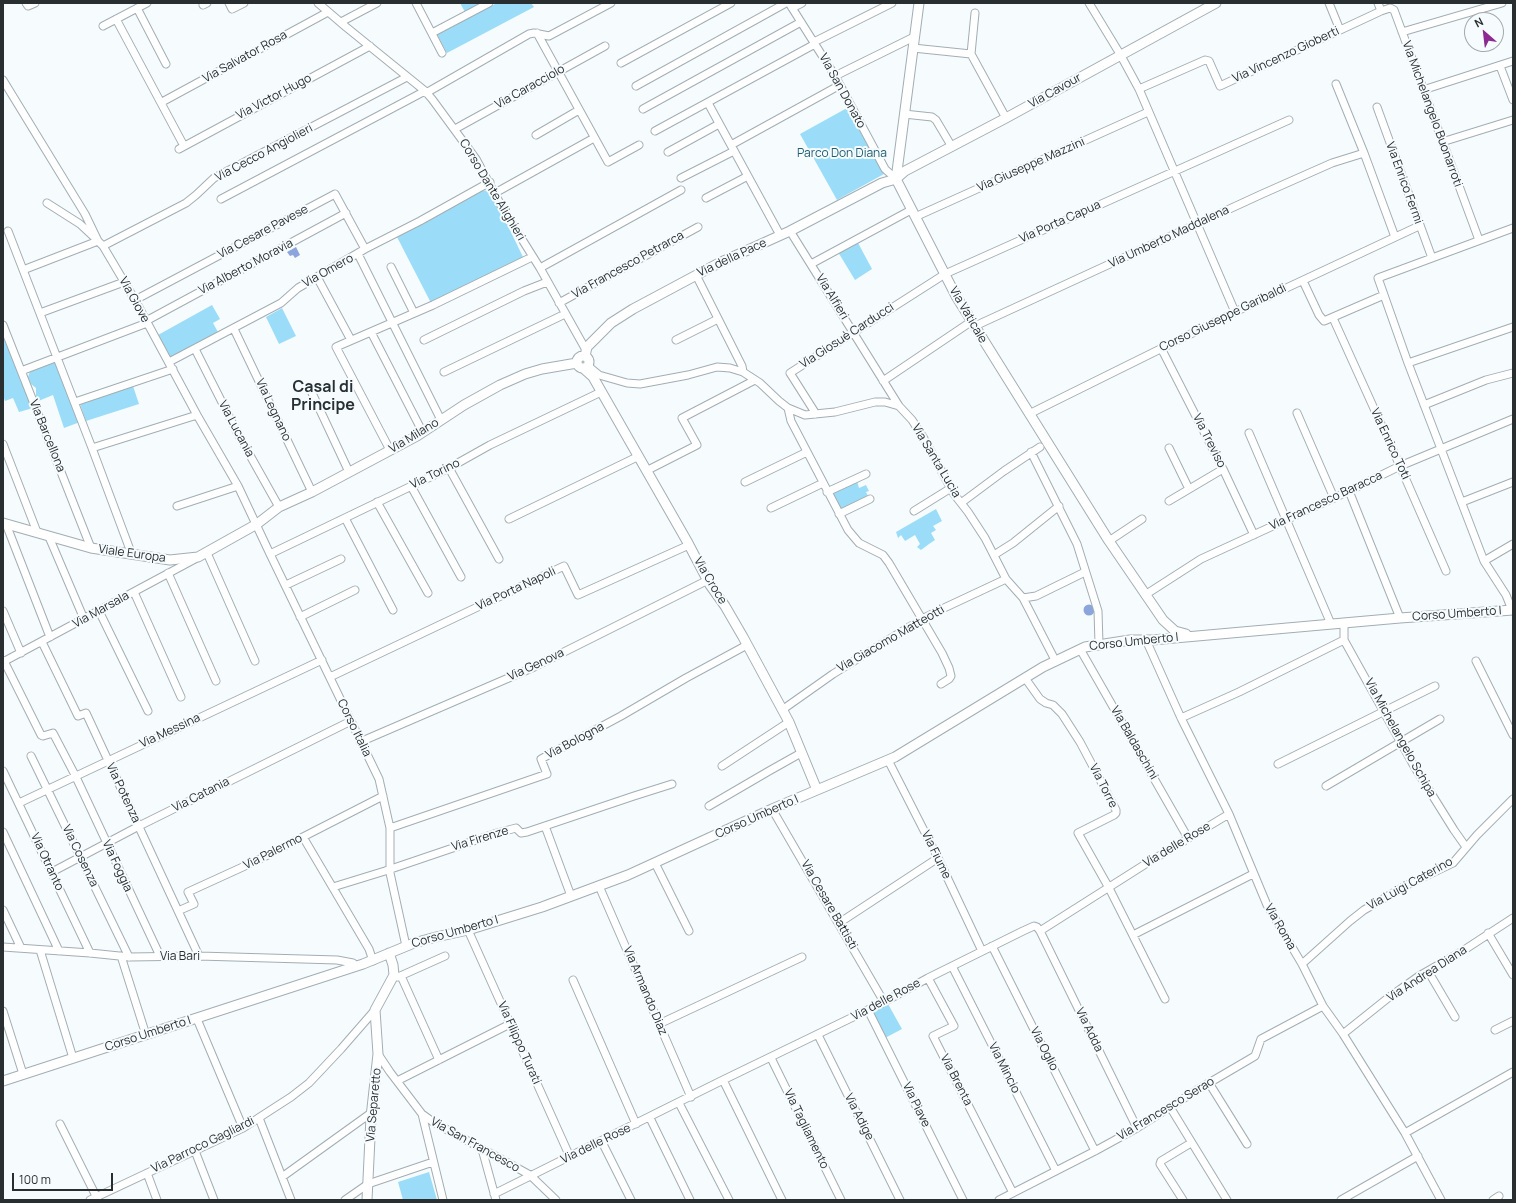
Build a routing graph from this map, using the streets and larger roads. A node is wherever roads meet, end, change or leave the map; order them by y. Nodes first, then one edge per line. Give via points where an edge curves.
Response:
1 (26, 3) edge
2 (35, 3) edge
3 (147, 3) edge
4 (229, 3) edge
5 (244, 3) edge
6 (318, 3) edge
7 (377, 3) edge
8 (416, 3) edge
9 (489, 3) edge
10 (611, 3) edge
11 (731, 3) edge
12 (786, 3) edge
13 (802, 3) edge
14 (892, 3) edge
15 (919, 3) edge
16 (1089, 3) edge
17 (1216, 3) edge
18 (1329, 3) edge
19 (1378, 3) edge
20 (1502, 3) edge
21 (790, 6) edge
22 (137, 8) junction
23 (328, 12) junction
24 (1381, 12) junction
25 (975, 13) dead end
26 (116, 19) junction
27 (341, 22) junction
28 (801, 22) junction
29 (102, 26) dead end
30 (1340, 30) junction
31 (432, 32) junction
32 (1402, 32) junction
33 (537, 33) junction
34 (914, 37) junction
35 (815, 43) junction
36 (370, 46) junction
37 (605, 46) dead end
38 (913, 48) junction
39 (442, 53) dead end
40 (971, 54) junction
41 (1120, 54) junction
42 (1513, 61) edge
43 (621, 63) dead end
44 (166, 64) dead end
45 (1500, 66) junction
46 (558, 72) junction
47 (835, 76) junction
48 (407, 77) junction
49 (3, 80) edge
50 (1336, 84) dead end
51 (840, 85) junction
52 (636, 86) dead end
53 (1139, 89) junction
54 (1423, 90) junction
55 (425, 92) junction
56 (6, 93) edge
57 (1513, 100) edge
58 (162, 102) junction
59 (708, 103) junction
60 (1377, 107) dead end
61 (643, 109) dead end
62 (579, 110) junction
63 (1148, 112) junction
64 (904, 114) junction
65 (1006, 118) junction
66 (1289, 120) dead end
67 (1513, 120) edge
68 (719, 124) junction
69 (455, 129) junction
70 (655, 131) dead end
71 (536, 135) dead end
72 (594, 138) junction
73 (1442, 142) junction
74 (639, 145) dead end
75 (952, 147) junction
76 (732, 148) junction
77 (668, 152) dead end
78 (1364, 153) junction
79 (1174, 171) junction
80 (748, 176) junction
81 (681, 178) dead end
82 (896, 179) junction
83 (490, 182) junction
84 (680, 190) dead end
85 (495, 193) junction
86 (706, 198) dead end
87 (221, 199) dead end
88 (47, 203) dead end
89 (346, 213) junction
90 (913, 214) junction
91 (1198, 223) junction
92 (1419, 226) junction
93 (698, 227) dead end
94 (1513, 228) edge
95 (790, 230) junction
96 (8, 231) dead end
97 (780, 236) junction
98 (1395, 237) junction
99 (1479, 240) junction
100 (101, 243) junction
101 (365, 249) junction
102 (358, 254) junction
103 (532, 256) junction
104 (1432, 258) junction
105 (811, 264) junction
106 (391, 267) dead end
107 (540, 268) junction
108 (23, 270) junction
109 (696, 274) junction
110 (945, 274) junction
111 (317, 277) junction
112 (1302, 281) junction
113 (124, 282) junction
114 (547, 282) junction
115 (1384, 295) junction
116 (135, 300) junction
117 (559, 304) junction
118 (1235, 312) junction
119 (40, 313) junction
120 (414, 313) junction
121 (565, 314) junction
122 (718, 318) junction
123 (1333, 318) junction
124 (146, 322) junction
125 (392, 322) junction
126 (973, 324) junction
127 (3, 325) edge
128 (1513, 327) edge
129 (234, 329) junction
130 (371, 332) junction
131 (854, 332) junction
132 (351, 340) junction
133 (424, 340) dead end
134 (676, 340) dead end
135 (1162, 348) junction
136 (195, 349) junction
137 (585, 353) junction
138 (58, 358) junction
139 (1408, 363) junction
140 (171, 366) junction
141 (583, 366) junction
142 (22, 372) junction
143 (444, 372) dead end
144 (743, 372) junction
145 (1513, 373) edge
146 (755, 380) junction
147 (884, 381) junction
148 (601, 392) junction
149 (312, 393) dead end
150 (75, 402) junction
151 (1424, 405) junction
152 (899, 406) junction
153 (788, 408) junction
154 (1297, 413) dead end
155 (816, 414) junction
156 (1029, 414) junction
157 (197, 415) junction
158 (1513, 419) edge
159 (441, 420) junction
160 (422, 431) junction
161 (1249, 433) dead end
162 (3, 444) edge
163 (1040, 447) dead end
164 (92, 448) junction
165 (1169, 448) dead end
166 (1440, 448) junction
167 (390, 450) junction
168 (807, 452) junction
169 (1031, 452) junction
170 (637, 457) junction
171 (1400, 466) junction
172 (449, 468) junction
173 (1223, 469) junction
174 (646, 471) junction
175 (349, 472) junction
176 (866, 474) dead end
177 (745, 482) dead end
178 (1513, 482) edge
179 (823, 483) junction
180 (238, 486) junction
181 (411, 486) junction
182 (951, 488) junction
183 (1190, 488) junction
184 (1349, 491) junction
185 (312, 492) junction
186 (827, 492) junction
187 (870, 498) dead end
188 (1334, 498) junction
189 (1169, 501) dead end
190 (377, 502) junction
191 (1462, 502) junction
192 (961, 503) junction
193 (177, 506) dead end
194 (1059, 506) junction
195 (279, 507) junction
196 (771, 508) dead end
197 (914, 512) dead end
198 (839, 514) junction
199 (345, 518) junction
200 (509, 519) dead end
201 (1142, 519) dead end
202 (1286, 520) junction
203 (5, 524) edge
204 (257, 524) junction
205 (36, 532) junction
206 (1254, 535) junction
207 (49, 537) junction
208 (1109, 541) junction
209 (1513, 544) edge
210 (689, 545) junction
211 (91, 548) junction
212 (207, 553) junction
213 (270, 554) junction
214 (132, 555) junction
215 (994, 555) junction
216 (198, 557) junction
217 (341, 559) dead end
218 (499, 559) dead end
219 (1484, 561) junction
220 (1446, 571) dead end
221 (1085, 572) junction
222 (168, 574) junction
223 (461, 577) dead end
224 (1006, 579) junction
225 (708, 580) junction
226 (286, 585) junction
227 (355, 590) dead end
228 (134, 592) junction
229 (428, 593) dead end
230 (1145, 595) junction
231 (1023, 598) junction
232 (393, 610) dead end
233 (1513, 610) edge
234 (3, 611) edge
235 (99, 611) junction
236 (300, 617) junction
237 (1400, 618) junction
238 (84, 619) junction
239 (922, 620) junction
240 (1344, 623) junction
241 (1331, 624) junction
242 (1221, 634) junction
243 (50, 638) junction
244 (1149, 640) junction
245 (1344, 640) junction
246 (42, 642) junction
247 (1099, 644) junction
248 (747, 645) junction
249 (1080, 649) junction
250 (21, 652) junction
251 (322, 660) junction
252 (1054, 660) junction
253 (255, 661) dead end
254 (1476, 661) dead end
255 (4, 662) edge
256 (330, 677) junction
257 (1025, 678) junction
258 (216, 681) dead end
259 (941, 684) dead end
260 (1435, 686) dead end
261 (181, 697) dead end
262 (782, 710) junction
263 (1384, 710) junction
264 (148, 711) dead end
265 (1181, 718) junction
266 (1440, 719) dead end
267 (351, 721) junction
268 (789, 722) junction
269 (1513, 735) edge
270 (360, 742) junction
271 (1401, 742) junction
272 (801, 754) junction
273 (31, 756) dead end
274 (108, 760) junction
275 (888, 760) junction
276 (1278, 764) dead end
277 (722, 766) dead end
278 (3, 771) edge
279 (75, 776) junction
280 (672, 784) dead end
281 (1326, 786) dead end
282 (47, 789) junction
283 (816, 790) junction
284 (383, 796) junction
285 (1513, 799) edge
286 (19, 803) junction
287 (709, 806) dead end
288 (772, 809) junction
289 (1229, 814) junction
290 (139, 826) junction
291 (544, 826) junction
292 (390, 828) junction
293 (3, 832) edge
294 (303, 837) junction
295 (1188, 838) junction
296 (106, 844) junction
297 (1466, 847) junction
298 (80, 856) junction
299 (938, 858) junction
300 (655, 863) junction
301 (391, 868) junction
302 (52, 872) junction
303 (1254, 874) junction
304 (600, 886) junction
305 (333, 887) junction
306 (1109, 888) junction
307 (571, 896) junction
308 (3, 910) edge
309 (178, 911) junction
310 (1513, 918) edge
311 (839, 923) junction
312 (468, 930) junction
313 (689, 931) dead end
314 (1040, 931) junction
315 (1488, 933) junction
316 (1133, 935) junction
317 (406, 946) junction
318 (992, 946) junction
319 (3, 947) edge
320 (21, 948) junction
321 (40, 950) junction
322 (59, 951) junction
323 (982, 951) junction
324 (90, 953) junction
325 (389, 953) junction
326 (121, 956) junction
327 (160, 956) junction
328 (199, 956) junction
329 (445, 956) dead end
330 (130, 957) junction
331 (802, 957) dead end
332 (373, 961) junction
333 (1302, 964) junction
334 (356, 966) junction
335 (952, 966) junction
336 (1428, 971) junction
337 (1513, 975) edge
338 (401, 976) junction
339 (928, 978) junction
340 (572, 980) dead end
341 (391, 981) junction
342 (1166, 999) dead end
343 (884, 1002) junction
344 (1322, 1006) junction
345 (375, 1010) junction
346 (868, 1010) junction
347 (3, 1011) edge
348 (1455, 1017) dead end
349 (197, 1019) junction
350 (1513, 1021) edge
351 (510, 1024) junction
352 (659, 1024) junction
353 (1495, 1030) dead end
354 (1343, 1034) junction
355 (146, 1035) junction
356 (818, 1035) junction
357 (378, 1054) junction
358 (73, 1058) junction
359 (770, 1058) junction
360 (438, 1060) junction
361 (1513, 1072) edge
362 (23, 1074) junction
363 (399, 1080) dead end
364 (724, 1080) junction
365 (3, 1081) edge
366 (1209, 1083) junction
367 (691, 1096) junction
368 (679, 1103) junction
369 (1170, 1107) junction
370 (372, 1113) junction
371 (422, 1114) junction
372 (259, 1118) junction
373 (650, 1118) junction
374 (60, 1124) dead end
375 (636, 1124) junction
376 (243, 1128) junction
377 (1137, 1128) junction
378 (1405, 1133) junction
379 (602, 1142) junction
380 (1191, 1142) junction
381 (1247, 1144) dead end
382 (482, 1148) junction
383 (195, 1151) junction
384 (1095, 1151) junction
385 (1418, 1156) junction
386 (570, 1157) junction
387 (433, 1162) junction
388 (1056, 1171) junction
389 (147, 1173) junction
390 (530, 1175) junction
391 (282, 1177) junction
392 (368, 1184) junction
393 (1013, 1193) junction
394 (495, 1197) edge
395 (95, 1199) edge
396 (1003, 1199) edge
397 (157, 1200) edge
398 (214, 1200) edge
399 (291, 1200) edge
400 (345, 1200) edge
401 (368, 1200) edge
402 (443, 1200) edge
403 (556, 1200) edge
404 (631, 1200) edge
405 (690, 1200) edge
406 (729, 1200) edge
407 (782, 1200) edge
408 (841, 1200) edge
409 (900, 1200) edge
410 (963, 1200) edge
411 (1184, 1200) edge
412 (1227, 1200) edge
413 (1341, 1200) edge
414 (1441, 1200) edge

1 - 2 street via 28,6
3 - 22 street
4 - 5 street via 232,9
6 - 23 street, Corso Dante Alighieri
7 - 27 street
8 - 31 street
9 - 31 street
10 - 33 street via 549,36
11 - 43 street
12 - 52 street
13 - 21 street
14 - 35 street
15 - 34 street
16 - 41 street
17 - 41 street, Via Cavour
18 - 30 street
19 - 24 street
20 - 32 street
21 - 28 street, Via San Donato
22 - 26 street
22 - 44 street
23 - 27 street, Corso Dante Alighieri
23 - 58 street, Via Salvator Rosa
24 - 30 street, Via Vincenzo Gioberti
24 - 32 street, Via Michelangelo Buonarroti via 1393,8
25 - 40 street
26 - 29 street
26 - 58 street
27 - 36 street, Corso Dante Alighieri
28 - 35 street, Via San Donato
28 - 61 street
30 - 53 street, Via Vincenzo Gioberti via 1220,86 1209,62 1205,60
31 - 39 street
32 - 54 street, Via Michelangelo Buonarroti
33 - 46 street
33 - 55 street via 529,34
34 - 38 street
34 - 47 street
35 - 47 street, Via San Donato
35 - 59 street
36 - 48 street, Corso Dante Alighieri
36 - 58 street, Via Victor Hugo via 182,147
37 - 46 street, Via Caracciolo
38 - 40 street
38 - 64 street
40 - 65 street
41 - 53 street
41 - 65 street, Via Cavour
42 - 45 street
45 - 54 street
45 - 57 street
46 - 62 street
46 - 69 street, Via Caracciolo
47 - 51 street, Via San Donato
48 - 55 street, Corso Dante Alighieri
48 - 100 street, Via Cecco Angiolieri via 214,178 186,203
49 - 56 street, Via Giove
50 - 78 street
51 - 76 street
51 - 82 street, Via San Donato via 885,169
53 - 63 street
54 - 73 street, Via Michelangelo Buonarroti
55 - 69 street, Corso Dante Alighieri
55 - 87 street
56 - 100 street, Via Giove
59 - 68 street
59 - 70 street
60 - 92 street, Via Enrico Fermi
62 - 71 street
62 - 72 street
63 - 79 street
63 - 90 street, Via Giuseppe Mazzini
64 - 75 street via 936,120
64 - 82 street
65 - 75 street, Via Cavour
66 - 79 street, Via Porta Capua
67 - 73 street
68 - 76 street
68 - 77 street
69 - 83 street, Corso Dante Alighieri
72 - 74 street via 608,162
72 - 85 street
73 - 99 street, Via Michelangelo Buonarroti
75 - 82 street, Via Cavour via 904,171
76 - 80 street
76 - 81 street
78 - 91 street, Via Umberto Maddalena via 1332,163
78 - 98 street
79 - 91 street
79 - 110 street, Via Porta Capua
80 - 86 street
80 - 97 street
82 - 90 street, Via Vaticale
82 - 95 street, Via della Pace via 882,183
83 - 85 street, Corso Dante Alighieri
83 - 101 street, Via Omero
84 - 107 street
85 - 103 street, Corso Dante Alighieri
88 - 100 street via 80,224
89 - 101 street, Via Cesare Pavese
89 - 116 street, Via Cesare Pavese via 335,194
89 - 124 street, Via Alberto Moravia
90 - 105 street, Via Giuseppe Mazzini
90 - 110 street, Via Vaticale
91 - 118 street
91 - 126 street, Via Umberto Maddalena
92 - 98 street, Corso Giuseppe Garibaldi
92 - 104 street, Via Enrico Fermi
93 - 117 street, Via Francesco Petrarca
94 - 99 street
95 - 97 street, Via della Pace
95 - 105 street, Via Alfieri
96 - 108 street
97 - 109 street, Via della Pace
98 - 112 street, Corso Giuseppe Garibaldi
99 - 104 street
100 - 108 street, Via Cecco Angiolieri
100 - 113 street, Via Giove
101 - 102 street, Via Omero
102 - 111 street, Via Omero
102 - 125 street
103 - 107 street, Corso Dante Alighieri
103 - 120 street
104 - 115 street via 1378,278
105 - 131 street, Via Alfieri
106 - 120 street
107 - 114 street, Corso Dante Alighieri
108 - 119 street
109 - 122 street
109 - 137 street, Via della Pace via 611,323 587,346
110 - 126 street, Via Vaticale
110 - 131 street, Via Giosuè Carducci
111 - 129 street, Via Omero via 298,288 281,303
111 - 132 street
112 - 118 street, Corso Giuseppe Garibaldi
112 - 123 street via 1322,319 1326,321
113 - 116 street, Via Giove
113 - 119 street
114 - 117 street, Corso Dante Alighieri
114 - 133 street
115 - 123 street
115 - 139 street
116 - 124 street, Via Giove
117 - 121 street, Corso Dante Alighieri
118 - 135 street, Corso Giuseppe Garibaldi
119 - 138 street
120 - 125 street
121 - 137 street, Corso Dante Alighieri
121 - 143 street
122 - 134 street
122 - 144 street
123 - 171 street, Via Enrico Toti
124 - 138 street, Via Alberto Moravia
124 - 140 street, Via Giove
125 - 130 street
125 - 159 street
126 - 147 street, Via Umberto Maddalena
126 - 156 street, Via Vaticale
127 - 142 street, Via Barcellona
128 - 139 street
129 - 136 street, Via Omero
129 - 185 street, Via Legnano
130 - 132 street
130 - 160 street
131 - 147 street, Via Alfieri
131 - 155 street, Via Giosuè Carducci via 790,373
132 - 167 street via 336,348
135 - 156 street, Corso Giuseppe Garibaldi
135 - 173 street, Via Treviso
136 - 140 street, Via Omero
136 - 195 street, Via Lucania
137 - 141 street via 589,362
138 - 142 street, Via Alberto Moravia
138 - 150 street
139 - 151 street
140 - 150 street, Via Omero
140 - 157 street, Via Giove
141 - 144 street via 599,375 640,384 717,367
141 - 148 street, Via Croce
141 - 159 street, Via Milano via 542,369 525,374 500,385
142 - 211 street, Via Barcellona
144 - 146 street
145 - 151 street via 1486,380
146 - 153 street
146 - 174 street via 682,418 697,445
147 - 152 street, Via Alfieri
148 - 170 street, Via Croce
148 - 172 street, Via Torino via 490,444
149 - 175 street
150 - 164 street
151 - 166 street
152 - 155 street via 875,402
152 - 182 street, Via Santa Lucia via 923,437
153 - 155 street via 805,415
153 - 168 street via 791,421
154 - 188 street
156 - 208 street, Via Vaticale
157 - 164 street
157 - 180 street, Via Giove
158 - 166 street, Via Francesco Baracca
159 - 160 street, Via Milano
160 - 167 street, Via Milano
161 - 202 street
162 - 205 street
163 - 169 street
164 - 214 street
165 - 183 street
166 - 171 street, Via Francesco Baracca
166 - 191 street
167 - 175 street, Via Milano
168 - 177 street
168 - 179 street
169 - 192 street
169 - 194 street
170 - 174 street, Via Croce
170 - 200 street
171 - 184 street, Via Francesco Baracca
171 - 220 street, Via Enrico Toti
172 - 181 street, Via Torino
172 - 218 street
173 - 183 street
173 - 206 street, Via Treviso
174 - 210 street, Via Croce
175 - 185 street, Via Milano
176 - 186 street
178 - 191 street
179 - 186 street
179 - 196 street
180 - 193 street
180 - 204 street, Via Giove
181 - 190 street, Via Torino
181 - 223 street
182 - 192 street, Via Santa Lucia
182 - 197 street
183 - 189 street
184 - 188 street, Via Francesco Baracca
184 - 237 street
185 - 195 street, Via Milano
186 - 198 street
187 - 198 street
188 - 202 street, Via Francesco Baracca
190 - 199 street, Via Torino
190 - 229 street
191 - 219 street
192 - 215 street, Via Santa Lucia
194 - 215 street
194 - 221 street via 1077,544
195 - 204 street, Via Milano
198 - 239 street via 859,543 883,555 889,562
199 - 213 street, Via Torino
199 - 232 street
201 - 208 street
202 - 206 street, Via Francesco Baracca
202 - 241 street
203 - 205 street, Viale Europa
203 - 243 street
204 - 212 street, Viale Europa
204 - 213 street, Corso Italia
205 - 207 street, Viale Europa
206 - 230 street, Via Francesco Baracca via 1201,559
207 - 211 street, Viale Europa
207 - 238 street
208 - 230 street, Via Vaticale
209 - 219 street
210 - 225 street, Via Croce
210 - 256 street, Via Porta Napoli via 578,595 564,566
211 - 214 street, Viale Europa
212 - 216 street, Viale Europa
212 - 253 street
213 - 226 street, Corso Italia
214 - 216 street, Viale Europa via 170,560
215 - 224 street, Via Santa Lucia
216 - 222 street, Via Marsala
217 - 226 street
219 - 233 street
221 - 231 street via 1036,596
221 - 247 street via 1098,611
222 - 228 street, Via Marsala
222 - 258 street
224 - 231 street, Via Santa Lucia
224 - 239 street, Via Giacomo Matteotti
225 - 248 street, Via Croce
225 - 270 street, Via Genova via 534,667
226 - 236 street, Corso Italia
227 - 236 street
228 - 235 street, Via Marsala
228 - 261 street
230 - 242 street, Via Vaticale via 1163,620 1175,631 1192,635
230 - 244 street, Via Vaticale via 1162,627 1160,636
231 - 252 street, Via Santa Lucia
233 - 237 street, Corso Umberto I
234 - 250 street
235 - 238 street, Via Marsala
235 - 264 street
236 - 251 street, Corso Italia
237 - 240 street, Corso Umberto I
238 - 243 street, Via Marsala
239 - 259 street via 949,668 951,676
239 - 262 street, Via Giacomo Matteotti via 833,674
240 - 241 street, Corso Umberto I
240 - 245 street, Via Michelangelo Schipa
241 - 242 street, Corso Umberto I
242 - 244 street, Corso Umberto I
243 - 246 street, Via Marsala
244 - 247 street, Corso Umberto I
244 - 265 street, Via Roma
245 - 263 street, Via Michelangelo Schipa
245 - 265 street
246 - 250 street, Via Marsala
246 - 274 street, Via Potenza via 78,716 86,712
247 - 249 street, Corso Umberto I
248 - 262 street, Via Croce
248 - 292 street, Via Bologna via 541,760 547,774
249 - 252 street, Corso Umberto I
249 - 295 street, Via Baldaschini
250 - 255 street, Via Marsala
251 - 256 street, Corso Italia
251 - 274 street, Via Messina
252 - 257 street, Corso Umberto I
254 - 269 street
255 - 279 street, Via Foggia via 41,735 53,733
256 - 267 street, Corso Italia
257 - 275 street, Corso Umberto I
257 - 306 street, Via Torre via 1040,699 1053,705 1062,714 1116,810 1114,815 1078,833
260 - 263 street
262 - 268 street, Via Croce
263 - 271 street, Via Michelangelo Schipa
263 - 276 street
265 - 289 street, Via Roma
266 - 271 street
267 - 270 street, Corso Italia
267 - 290 street, Via Catania
268 - 272 street, Via Croce
268 - 277 street
270 - 284 street, Corso Italia via 379,779
271 - 281 street
271 - 297 street, Via Michelangelo Schipa via 1435,801
272 - 283 street, Via Croce
272 - 287 street
273 - 282 street, Via Cosenza
274 - 279 street, Via Messina
274 - 290 street, Via Potenza
275 - 283 street, Corso Umberto I
275 - 299 street, Via Fiume
278 - 286 street, Via Otranto
279 - 282 street, Via Messina
279 - 296 street, Via Foggia
280 - 291 street, Via Firenze
282 - 286 street, Via Messina
282 - 298 street, Via Cosenza
283 - 288 street, Corso Umberto I
284 - 292 street, Corso Italia
284 - 294 street, Via Palermo
285 - 297 street, Via Luigi Caterino
286 - 302 street, Via Otranto
288 - 300 street, Corso Umberto I
288 - 311 street, Via Cesare Battisti
289 - 295 street, Via delle Rose
289 - 303 street, Via Roma
290 - 296 street, Via Catania
290 - 309 street, Via Potenza
291 - 301 street, Via Firenze via 521,833 516,828
291 - 307 street
292 - 301 street, Corso Italia
293 - 322 street
294 - 305 street
294 - 309 street, Via Palermo via 188,892 194,904
295 - 306 street, Via delle Rose
296 - 298 street, Via Catania
296 - 327 street, Via Foggia
297 - 333 street, Via Luigi Caterino via 1453,863 1407,885 1364,910
298 - 302 street, Via Catania
298 - 330 street, Via Cosenza
299 - 311 street
299 - 323 street, Via Fiume
300 - 304 street, Corso Umberto I
300 - 313 street
301 - 305 street, Via Firenze
301 - 317 street, Corso Italia
302 - 324 street, Via Otranto
303 - 316 street
303 - 333 street, Via Roma via 1267,905
304 - 307 street, Corso Umberto I
304 - 352 street, Via Armando Diaz
305 - 332 street via 369,949
306 - 314 street, Via delle Rose
306 - 316 street
307 - 312 street, Corso Umberto I
308 - 320 street
309 - 328 street, Via Potenza
310 - 315 street, Via Andrea Diana
311 - 343 street, Via Cesare Battisti
312 - 317 street, Corso Umberto I
312 - 351 street, Via Filippo Turati
314 - 318 street, Via delle Rose via 1034,926
314 - 377 street, Via Adda
315 - 336 street, Via Andrea Diana
315 - 337 street
316 - 342 street
317 - 325 street, Corso Umberto I
318 - 323 street, Via delle Rose
318 - 384 street, Via Oglio
319 - 320 street, Via Bari
320 - 321 street, Via Bari
321 - 322 street, Via Bari
321 - 358 street
322 - 324 street, Via Bari
323 - 335 street, Via delle Rose
324 - 326 street, Via Bari
325 - 332 street, Corso Umberto I
325 - 341 street via 394,971
326 - 330 street, Via Bari
326 - 355 street
327 - 328 street, Via Bari
327 - 330 street, Via Bari
328 - 334 street, Via Bari via 337,960
329 - 338 street
331 - 352 street
332 - 334 street, Corso Umberto I
333 - 344 street, Via Roma
334 - 349 street, Corso Umberto I
335 - 339 street, Via delle Rose
335 - 388 street, Via Mincio
336 - 348 street
336 - 354 street, Via Andrea Diana via 1388,998
338 - 341 street
338 - 360 street
339 - 343 street, Via delle Rose
339 - 393 street, Via Brenta via 954,1026 933,1036
340 - 375 street
341 - 345 street
343 - 346 street, Via delle Rose
344 - 354 street, Via Roma
344 - 366 street, Via Francesco Serao via 1260,1039 1255,1056
345 - 357 street, Via Separetto
345 - 372 street, Via Parroco Gagliardi via 309,1083
346 - 356 street, Via delle Rose
346 - 410 street, Via Piave
347 - 362 street
349 - 355 street, Corso Umberto I
349 - 376 street
350 - 353 street
351 - 360 street
351 - 386 street, Via Filippo Turati
352 - 367 street, Via Armando Diaz
354 - 378 street, Via Roma
355 - 358 street, Corso Umberto I
356 - 359 street, Via delle Rose
356 - 409 street, Via Adige
357 - 370 street, Via Separetto
357 - 371 street, Via San Francesco
358 - 362 street, Corso Umberto I
359 - 364 street, Via delle Rose
359 - 408 street, Via Tagliamento
360 - 363 street
361 - 378 street
362 - 365 street, Corso Umberto I
364 - 367 street, Via delle Rose
364 - 407 street
366 - 369 street, Via Francesco Serao
366 - 381 street
367 - 368 street, Via delle Rose
368 - 373 street, Via delle Rose
368 - 406 street
369 - 377 street, Via Francesco Serao
369 - 380 street
370 - 391 street
370 - 392 street, Via Separetto
371 - 382 street, Via San Francesco
371 - 387 street
372 - 376 street, Via Parroco Gagliardi
372 - 391 street
373 - 375 street, Via delle Rose
373 - 405 street
374 - 395 street
375 - 379 street, Via delle Rose
376 - 383 street, Via Parroco Gagliardi
377 - 384 street, Via Francesco Serao
378 - 385 street, Via Roma
379 - 386 street, Via delle Rose
379 - 404 street
380 - 411 street via 1160,1164
380 - 412 street
382 - 390 street, Via San Francesco
382 - 394 street
383 - 389 street, Via Parroco Gagliardi
383 - 398 street
384 - 388 street, Via Francesco Serao
385 - 413 street
385 - 414 street, Via Roma
386 - 390 street, Via delle Rose
387 - 392 street
387 - 402 street
388 - 393 street, Via Francesco Serao
389 - 395 street, Via Parroco Gagliardi
389 - 397 street
390 - 394 street, Via delle Rose
390 - 403 street, Via San Francesco
391 - 399 street
392 - 400 street
392 - 401 street, Via Separetto
393 - 396 street, Via Francesco Serao

